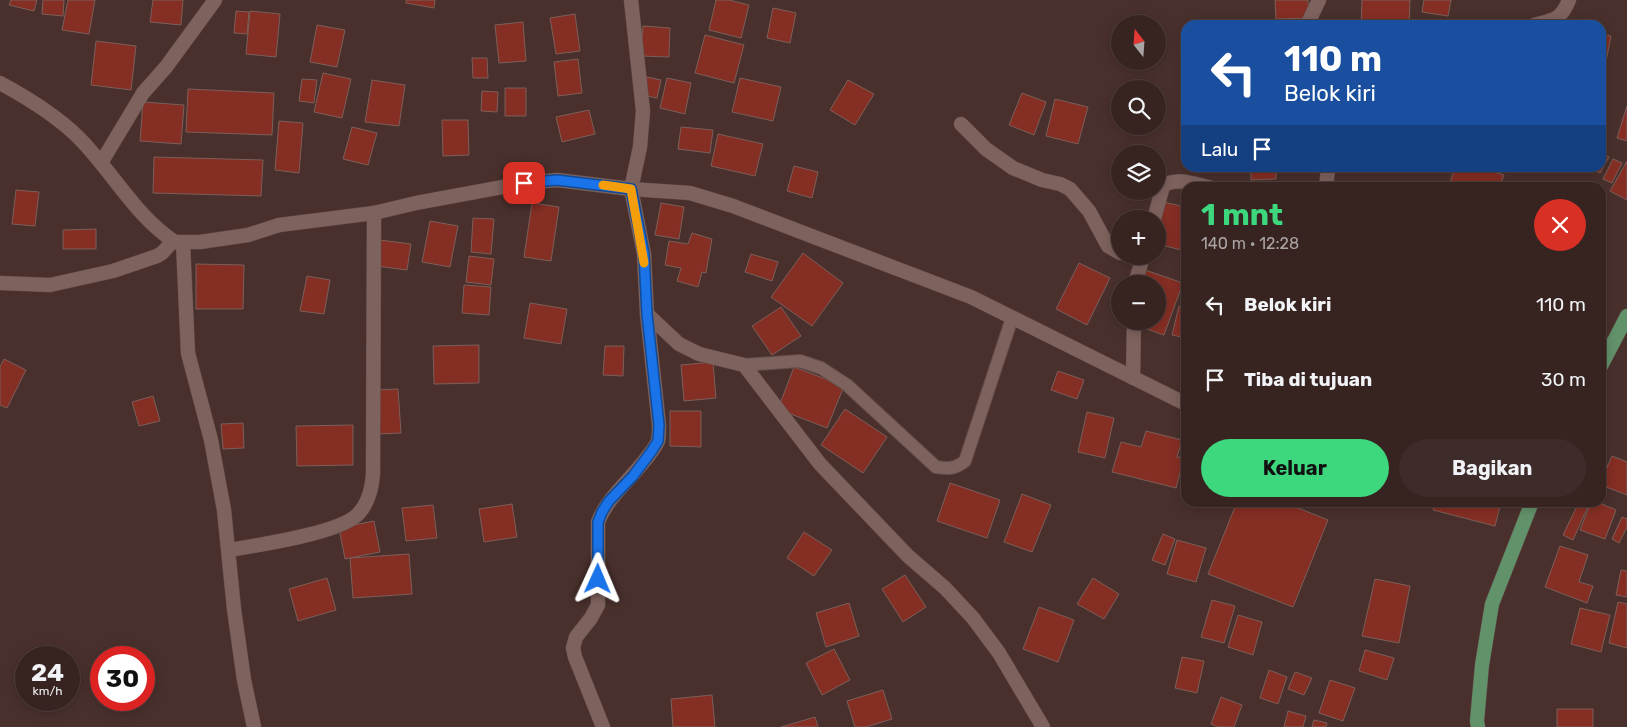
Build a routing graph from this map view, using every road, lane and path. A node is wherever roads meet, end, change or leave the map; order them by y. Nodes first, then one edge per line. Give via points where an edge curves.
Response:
1 (215, 0) edge
2 (630, 0) edge
3 (1319, 0) edge
4 (1569, 0) edge
5 (1309, 20) edge
6 (1552, 20) edge
7 (0, 83) edge
8 (961, 124) dead end
9 (101, 164) junction
10 (1181, 182) edge
11 (631, 189) junction
12 (1156, 210) edge
13 (374, 213) junction
14 (178, 242) junction
15 (1111, 248) edge
16 (0, 283) edge
17 (647, 314) junction
18 (1627, 316) edge
19 (1012, 318) junction
20 (1134, 330) edge
21 (1606, 356) edge
22 (744, 365) junction
23 (1134, 378) junction
24 (1181, 402) edge
25 (1530, 507) edge
26 (230, 550) junction
27 (254, 727) edge
28 (603, 727) edge
29 (1043, 727) edge
30 (1478, 727) edge

1 - 9 street via 143,93
2 - 11 street via 643,111 640,147
3 - 5 street
4 - 6 street via 1565,11
7 - 9 street via 78,137
8 - 15 street via 986,149 1013,168 1070,189 1089,211
9 - 14 street via 148,219
10 - 12 street via 1163,186
11 - 13 street via 557,180 524,183
11 - 17 street via 644,254
11 - 19 street via 690,193 733,206 971,297
13 - 14 street via 279,225 248,235
13 - 26 street via 374,474 368,499 351,521 300,537
14 - 16 street via 157,256 113,271 50,285
14 - 26 street via 188,353 211,440
17 - 22 street via 678,344 699,354
17 - 28 street via 658,441 602,512 598,522 598,605 576,637 573,648
18 - 21 main road
19 - 22 lane via 965,461 948,469 936,468 846,385 821,368 800,362
19 - 23 street
20 - 23 street
22 - 29 street via 820,464 972,618 999,653
23 - 24 street
25 - 30 main road via 1492,604 1482,665
26 - 27 street via 234,609

